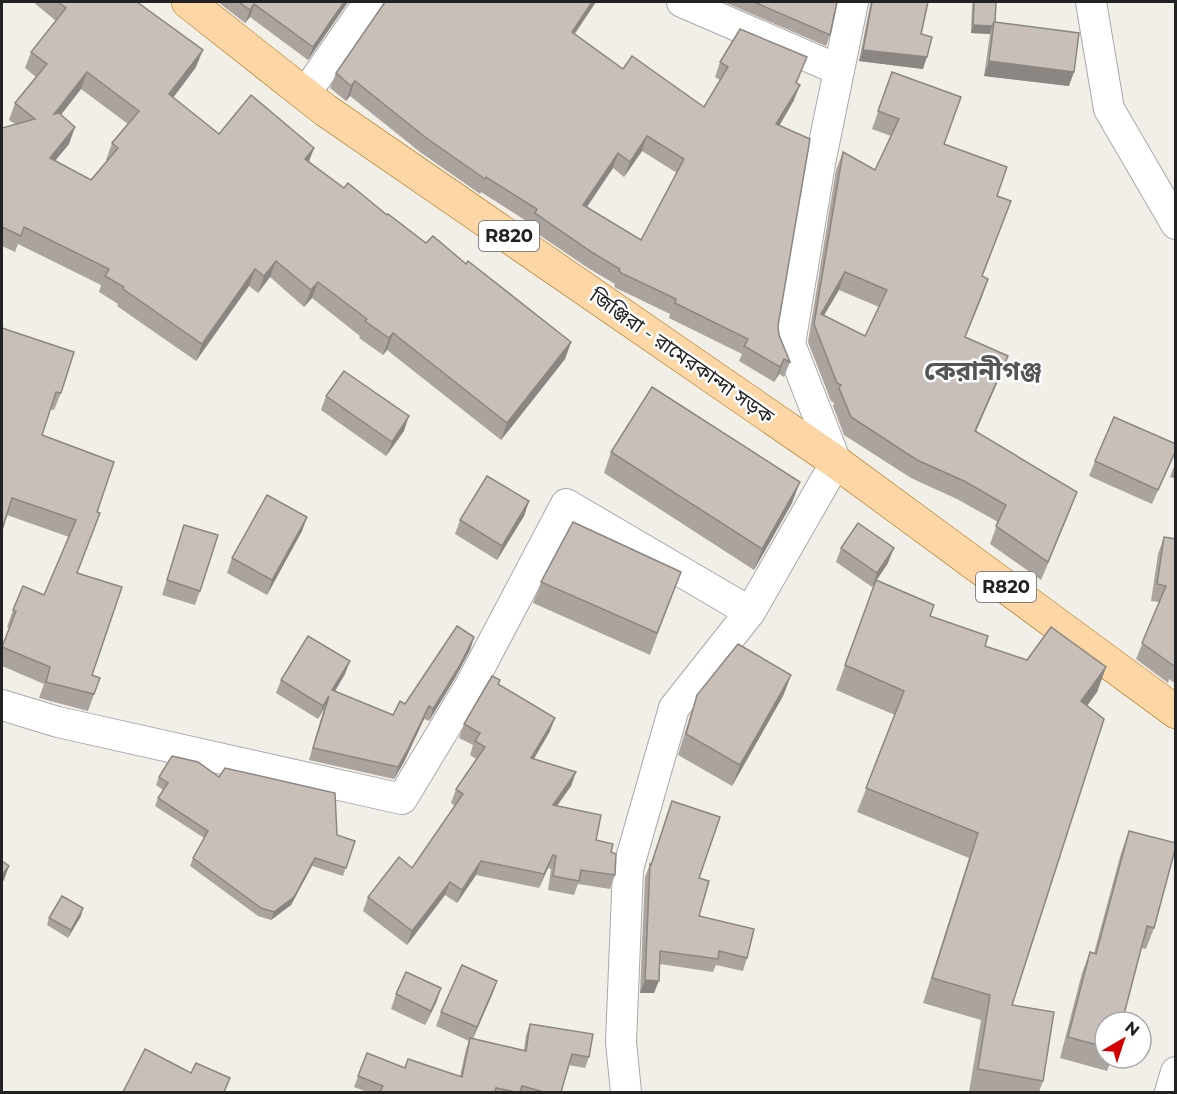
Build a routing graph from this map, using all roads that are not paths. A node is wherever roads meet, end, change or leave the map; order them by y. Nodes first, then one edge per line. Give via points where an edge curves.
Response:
1 (188, 2) edge
2 (369, 2) edge
3 (682, 2) edge
4 (853, 2) edge
5 (1091, 2) edge
6 (839, 70) junction
7 (305, 94) junction
8 (1176, 224) edge
9 (836, 462) junction
10 (750, 612) junction
11 (2, 705) edge
12 (1176, 712) edge
13 (1176, 1072) edge
14 (626, 1092) edge
15 (1170, 1092) edge

1 - 7 main road, জিঞ্জিরা - রামেরকান্দা সড়ক / R820
2 - 7 street
3 - 6 street
4 - 6 street
5 - 8 street via 1109,109
6 - 9 street via 790,344
7 - 9 main road, জিঞ্জিরা - রামেরকান্দা সড়ক / R820
9 - 10 street
9 - 12 main road, জিঞ্জিরা - রামেরকান্দা সড়ক / R820
10 - 11 street via 566,504 470,686 402,799 58,722
10 - 14 street via 674,708 628,869 621,1042
13 - 15 street

